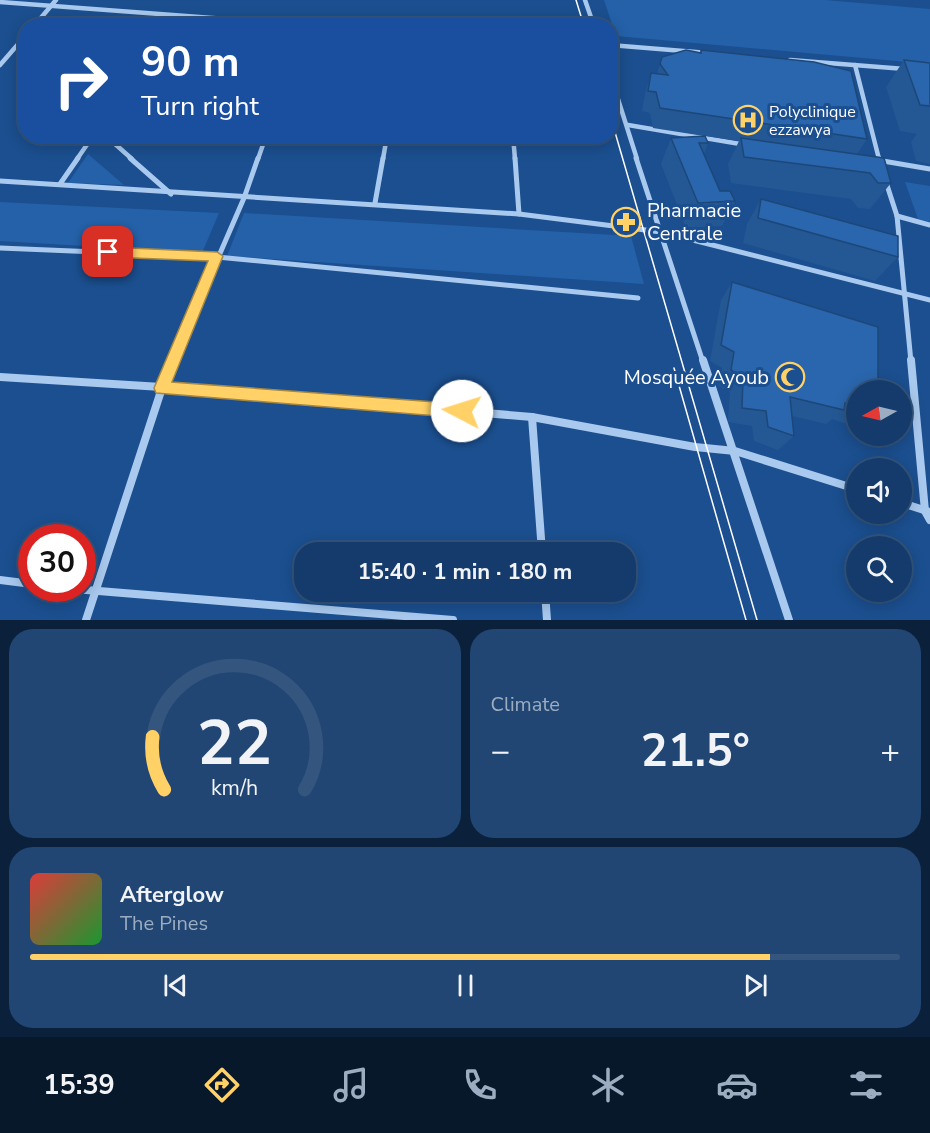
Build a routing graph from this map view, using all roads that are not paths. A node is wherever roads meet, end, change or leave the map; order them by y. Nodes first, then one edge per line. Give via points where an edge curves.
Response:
1 (56, 0) edge
2 (585, 0) edge
3 (0, 2) edge
4 (50, 6) junction
5 (175, 17) joint
6 (40, 18) edge
7 (193, 18) edge
8 (591, 18) edge
9 (18, 44) edge
10 (618, 46) edge
11 (716, 54) edge
12 (785, 59) edge
13 (0, 65) edge
14 (855, 65) junction
15 (909, 70) edge
16 (618, 97) edge
17 (628, 125) junction
18 (88, 144) edge
19 (115, 144) edge
20 (263, 144) edge
21 (386, 144) edge
22 (514, 144) edge
23 (757, 147) edge
24 (879, 160) junction
25 (869, 161) edge
26 (930, 169) edge
27 (0, 181) edge
28 (60, 184) junction
29 (172, 194) junction
30 (244, 198) junction
31 (375, 203) junction
32 (519, 214) junction
33 (897, 216) junction
34 (930, 225) edge
35 (661, 232) junction
36 (0, 248) edge
37 (217, 256) junction
38 (905, 294) junction
39 (638, 298) dead end
40 (930, 300) edge
41 (0, 377) edge
42 (162, 388) junction
43 (532, 417) junction
44 (735, 451) junction
45 (846, 486) edge
46 (912, 506) edge
47 (928, 511) edge
48 (930, 520) edge
49 (541, 542) edge
50 (0, 580) edge
51 (18, 582) edge
52 (96, 583) edge
53 (96, 592) edge
54 (90, 602) edge
55 (546, 602) edge
56 (86, 620) edge
57 (453, 620) edge
58 (547, 620) edge
59 (789, 620) edge

1 - 4 street
2 - 8 street
3 - 4 street
4 - 5 street
4 - 6 street
5 - 7 street
9 - 13 street
10 - 11 street
12 - 14 street
14 - 15 street
14 - 24 street
16 - 17 street
17 - 23 street
17 - 35 street
18 - 28 street
19 - 29 street
20 - 30 street
21 - 31 street
22 - 32 street
24 - 25 street
24 - 26 street
24 - 33 street
27 - 28 street
28 - 29 street
29 - 30 street
30 - 31 street
30 - 37 street
31 - 32 street
32 - 35 street
33 - 34 street
33 - 38 street
35 - 38 street
35 - 44 street
36 - 37 street
37 - 39 street
37 - 42 street
38 - 40 street
38 - 47 street
41 - 42 street
42 - 43 street
42 - 52 street
43 - 44 street
43 - 49 street
44 - 45 street
44 - 59 street
46 - 47 street
47 - 48 street
50 - 51 street
53 - 57 street
54 - 56 street
55 - 58 street

